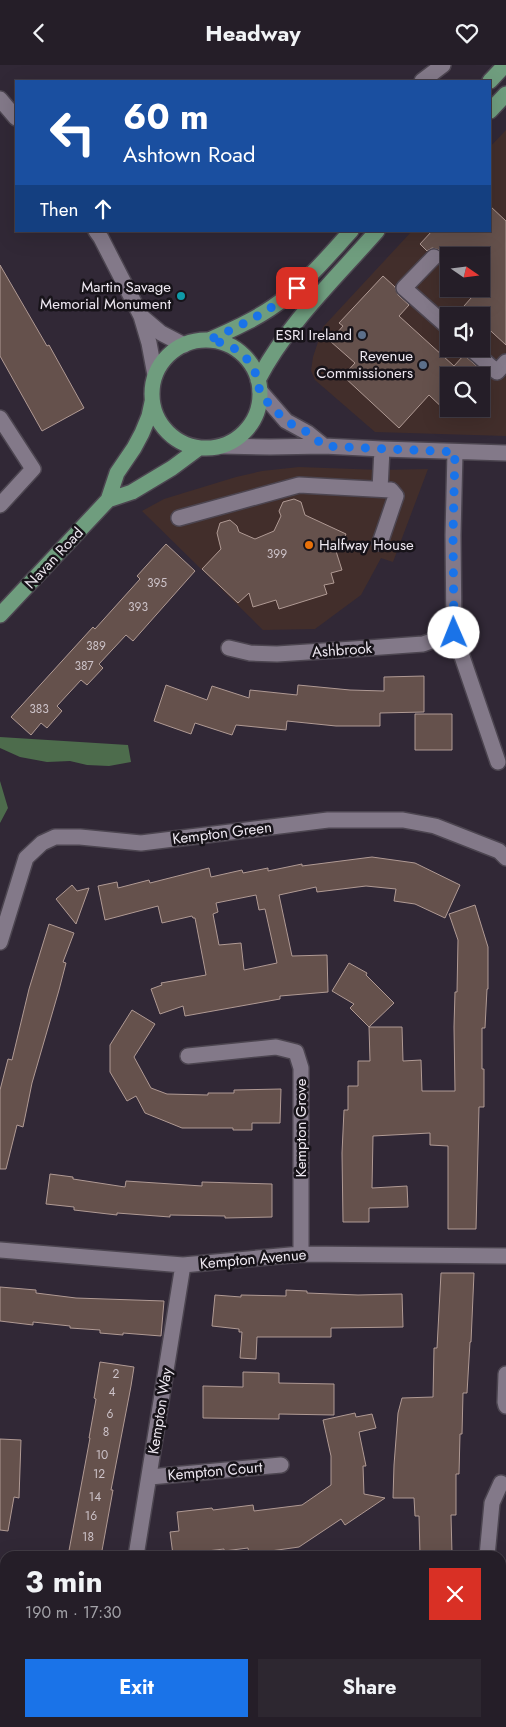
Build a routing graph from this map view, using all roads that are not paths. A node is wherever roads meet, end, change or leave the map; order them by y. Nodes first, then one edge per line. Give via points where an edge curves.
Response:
1 (443, 65) edge
2 (505, 65) edge
3 (423, 80) edge
4 (491, 80) edge
5 (506, 95) edge
6 (0, 99) edge
7 (491, 110) edge
8 (15, 117) edge
9 (97, 232) edge
10 (350, 232) edge
11 (376, 232) edge
12 (434, 257) dead end
13 (140, 316) junction
14 (440, 320) edge
15 (209, 340) junction
16 (184, 345) junction
17 (480, 357) edge
18 (506, 362) edge
19 (155, 375) junction
20 (259, 386) junction
21 (152, 402) junction
22 (0, 417) edge
23 (222, 446) junction
24 (324, 446) junction
25 (199, 448) junction
26 (382, 449) junction
27 (455, 452) junction
28 (506, 453) edge
29 (380, 489) junction
30 (108, 500) junction
31 (0, 505) edge
32 (179, 518) dead end
33 (380, 543) dead end
34 (0, 615) edge
35 (454, 633) junction
36 (229, 649) dead end
37 (498, 762) dead end
38 (506, 858) edge
39 (0, 942) edge
40 (188, 1056) dead end
41 (0, 1251) edge
42 (301, 1253) junction
43 (506, 1256) edge
44 (183, 1265) junction
45 (506, 1374) edge
46 (506, 1406) edge
47 (281, 1465) dead end
48 (150, 1477) junction
49 (501, 1483) dead end
50 (137, 1551) edge
51 (488, 1551) edge

1 - 3 street
2 - 4 main road
5 - 7 main road
6 - 8 street
9 - 13 street
10 - 15 main road via 285,298 248,322
11 - 20 main road via 286,334 269,359
12 - 14 street via 404,288
13 - 16 street via 161,333
13 - 19 street
15 - 16 main road
15 - 20 main road via 226,344 241,353 249,361
16 - 19 main road via 166,357
17 - 18 street via 497,372
19 - 21 main road
20 - 23 main road via 254,419 238,437
20 - 24 street via 286,421
21 - 25 main road via 159,422 171,436
21 - 30 main road, Navan Road via 142,433 117,473
22 - 31 street via 33,469
23 - 24 street
23 - 25 main road
24 - 26 street
25 - 30 main road, Navan Road via 132,492
26 - 27 street
26 - 29 street
27 - 28 street
27 - 35 street
29 - 32 street via 299,485
29 - 33 street via 391,490 396,496
30 - 34 main road, Navan Road
35 - 36 street, Ashbrook via 423,644 354,649 277,654
35 - 37 street
38 - 39 street, Kempton Green via 499,851 435,827 403,820 328,820 141,843 55,837 42,843 26,859
40 - 42 street, Kempton Grove via 276,1047 296,1052 301,1067
41 - 44 street, Kempton Avenue
42 - 43 street, Kempton Avenue
42 - 44 street, Kempton Avenue
44 - 48 street, Kempton Way
45 - 46 street
47 - 48 street, Kempton Court
48 - 50 street, Kempton Way
49 - 51 street via 492,1503

